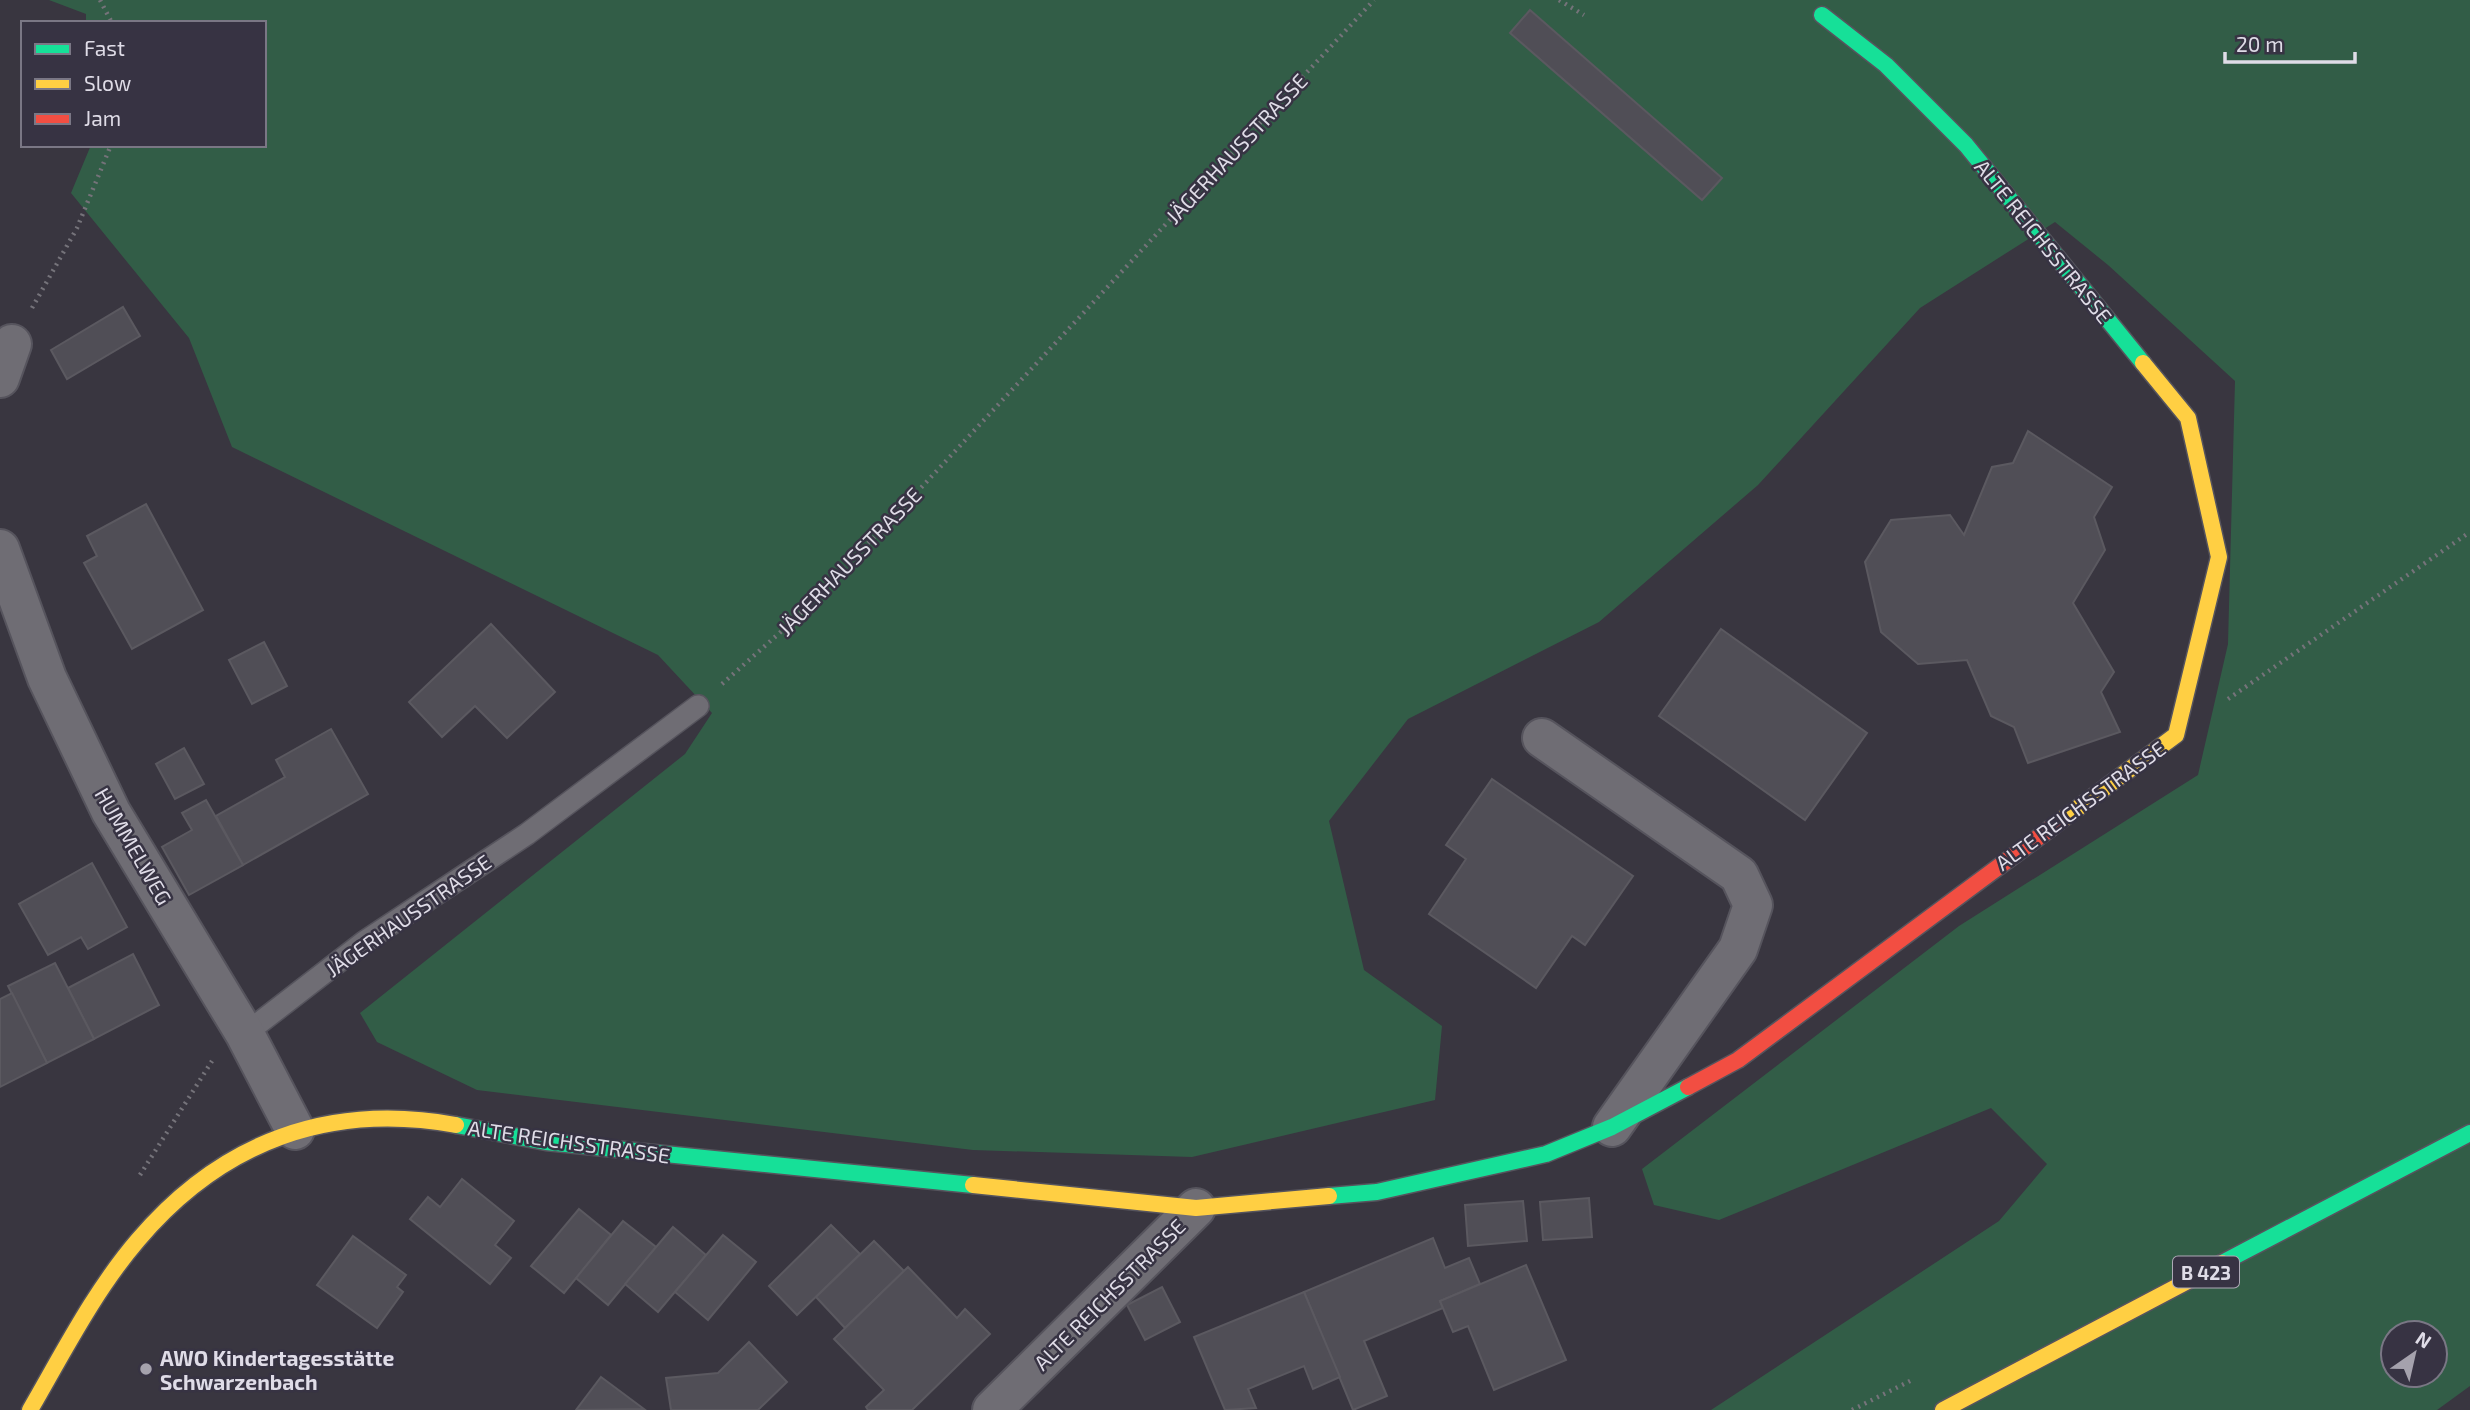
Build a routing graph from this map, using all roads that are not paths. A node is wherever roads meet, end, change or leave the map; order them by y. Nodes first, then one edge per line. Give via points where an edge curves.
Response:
1 (1822, 15) dead end
2 (0, 549) edge
3 (698, 706) road end
4 (1542, 738) dead end
5 (245, 1034) junction
6 (1612, 1127) junction
7 (295, 1130) junction
8 (2470, 1133) edge
9 (1196, 1208) junction
10 (30, 1410) edge
11 (992, 1410) edge
12 (1943, 1410) edge

1 - 6 street, ALTE REICHSSTRASSE via 1886,65 1966,145 2188,418 2219,558 2176,735 1738,1060
2 - 5 street, HUMMELWEG via 47,678 111,812
3 - 5 lane, JÄGERHAUSSTRASSE via 527,834 364,942
4 - 6 street via 1739,875 1753,905 1738,949
5 - 7 street, HUMMELWEG
6 - 9 street, ALTE REICHSSTRASSE via 1546,1154 1377,1192
7 - 9 street, ALTE REICHSSTRASSE via 342,1120 411,1117 546,1142
7 - 10 street, ALTE REICHSSTRASSE via 196,1182 138,1240 76,1329
8 - 12 street, B 423
9 - 11 street, ALTE REICHSSTRASSE

